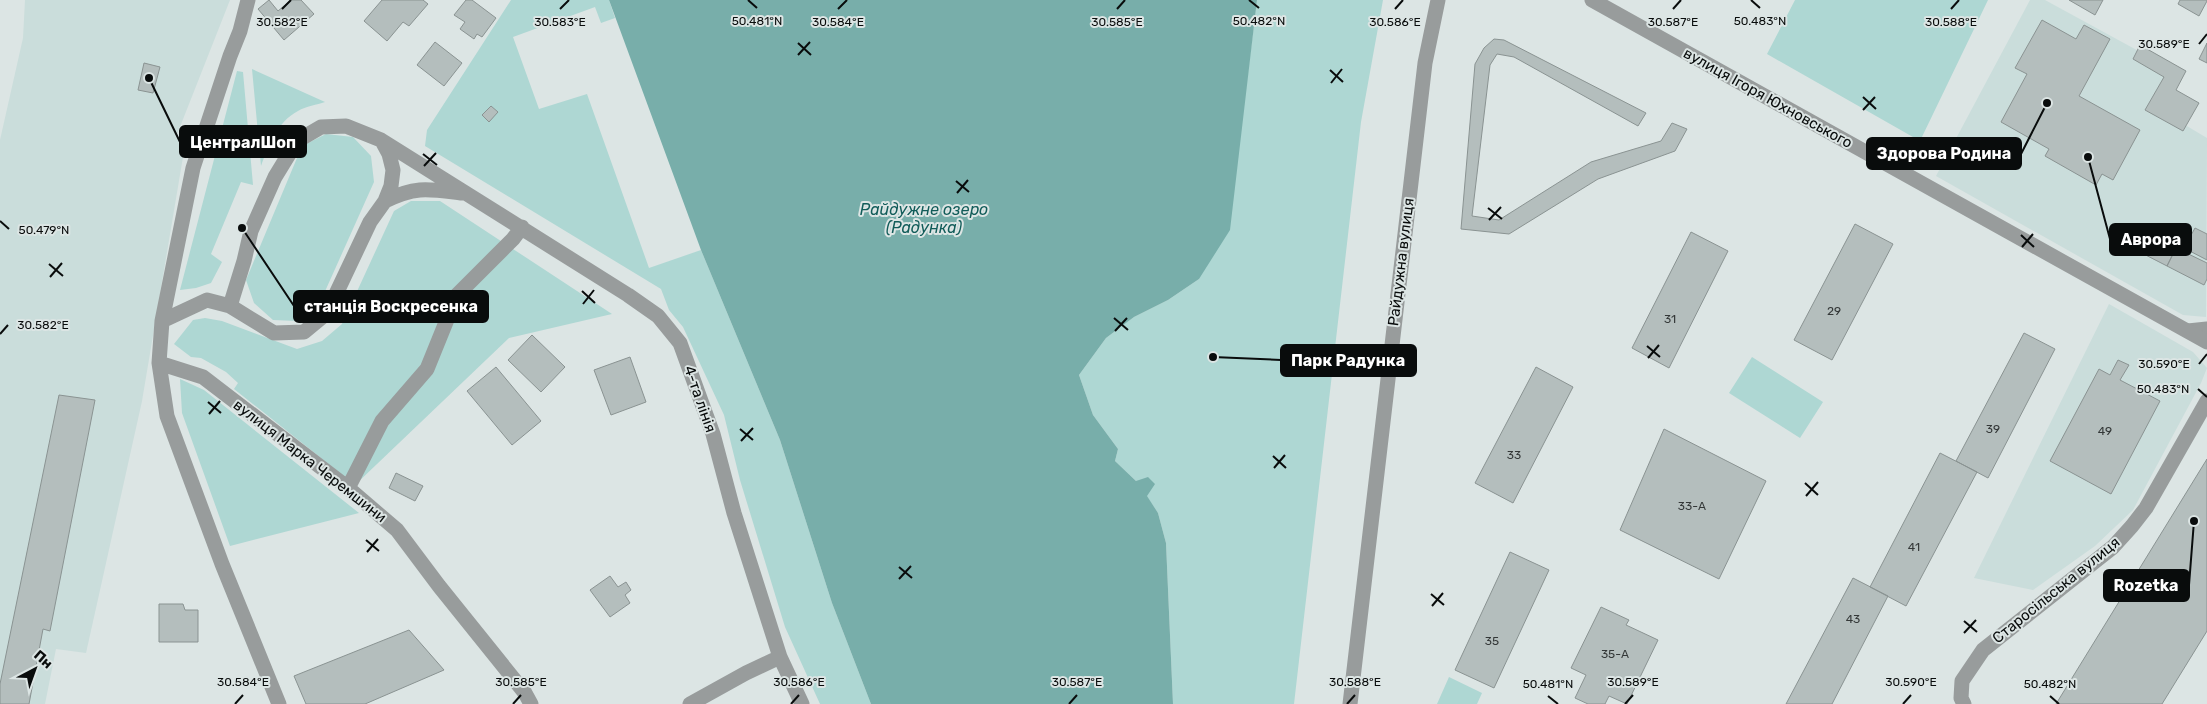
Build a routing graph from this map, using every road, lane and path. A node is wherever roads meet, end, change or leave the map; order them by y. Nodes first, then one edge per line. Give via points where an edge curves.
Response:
1 (248, 0) edge
2 (1438, 0) edge
3 (1592, 0) edge
4 (381, 140) junction
5 (466, 194) junction
6 (385, 201) junction
7 (522, 227) junction
8 (230, 306) junction
9 (162, 321) junction
10 (2207, 329) edge
11 (2188, 331) junction
12 (2207, 342) edge
13 (159, 363) junction
14 (2207, 401) edge
15 (348, 488) junction
16 (780, 657) junction
17 (279, 704) edge
18 (531, 704) edge
19 (690, 704) edge
20 (802, 704) edge
21 (1350, 704) edge
22 (1964, 704) edge

1 - 9 street via 193,168
2 - 21 street, Райдужна вулиця via 1424,73
3 - 11 street, вулиця Ігоря Юхновського
4 - 5 street, 4-та лінія
4 - 6 street via 393,170
4 - 8 street, 4-та лінія via 346,126 321,127 297,142 275,177 250,231
5 - 6 street, 4-та лінія via 405,191
5 - 7 street, 4-та лінія
6 - 8 street via 370,222 327,313 304,332 274,333
7 - 15 street via 457,295 427,369 382,421
7 - 16 street, 4-та лінія via 658,316 680,343 713,434 734,513
8 - 9 street via 207,300
9 - 13 street
10 - 11 street
11 - 12 street, вулиця Ігоря Юхновського
13 - 15 street, вулиця Марка Черемшини via 203,377
13 - 17 street via 167,416
14 - 22 street, Старосільська вулиця via 2146,508 2132,526 2113,547 1983,650 1962,681
15 - 18 street, вулиця Марка Черемшини via 397,530
16 - 19 street
16 - 20 street, 4-та лінія

